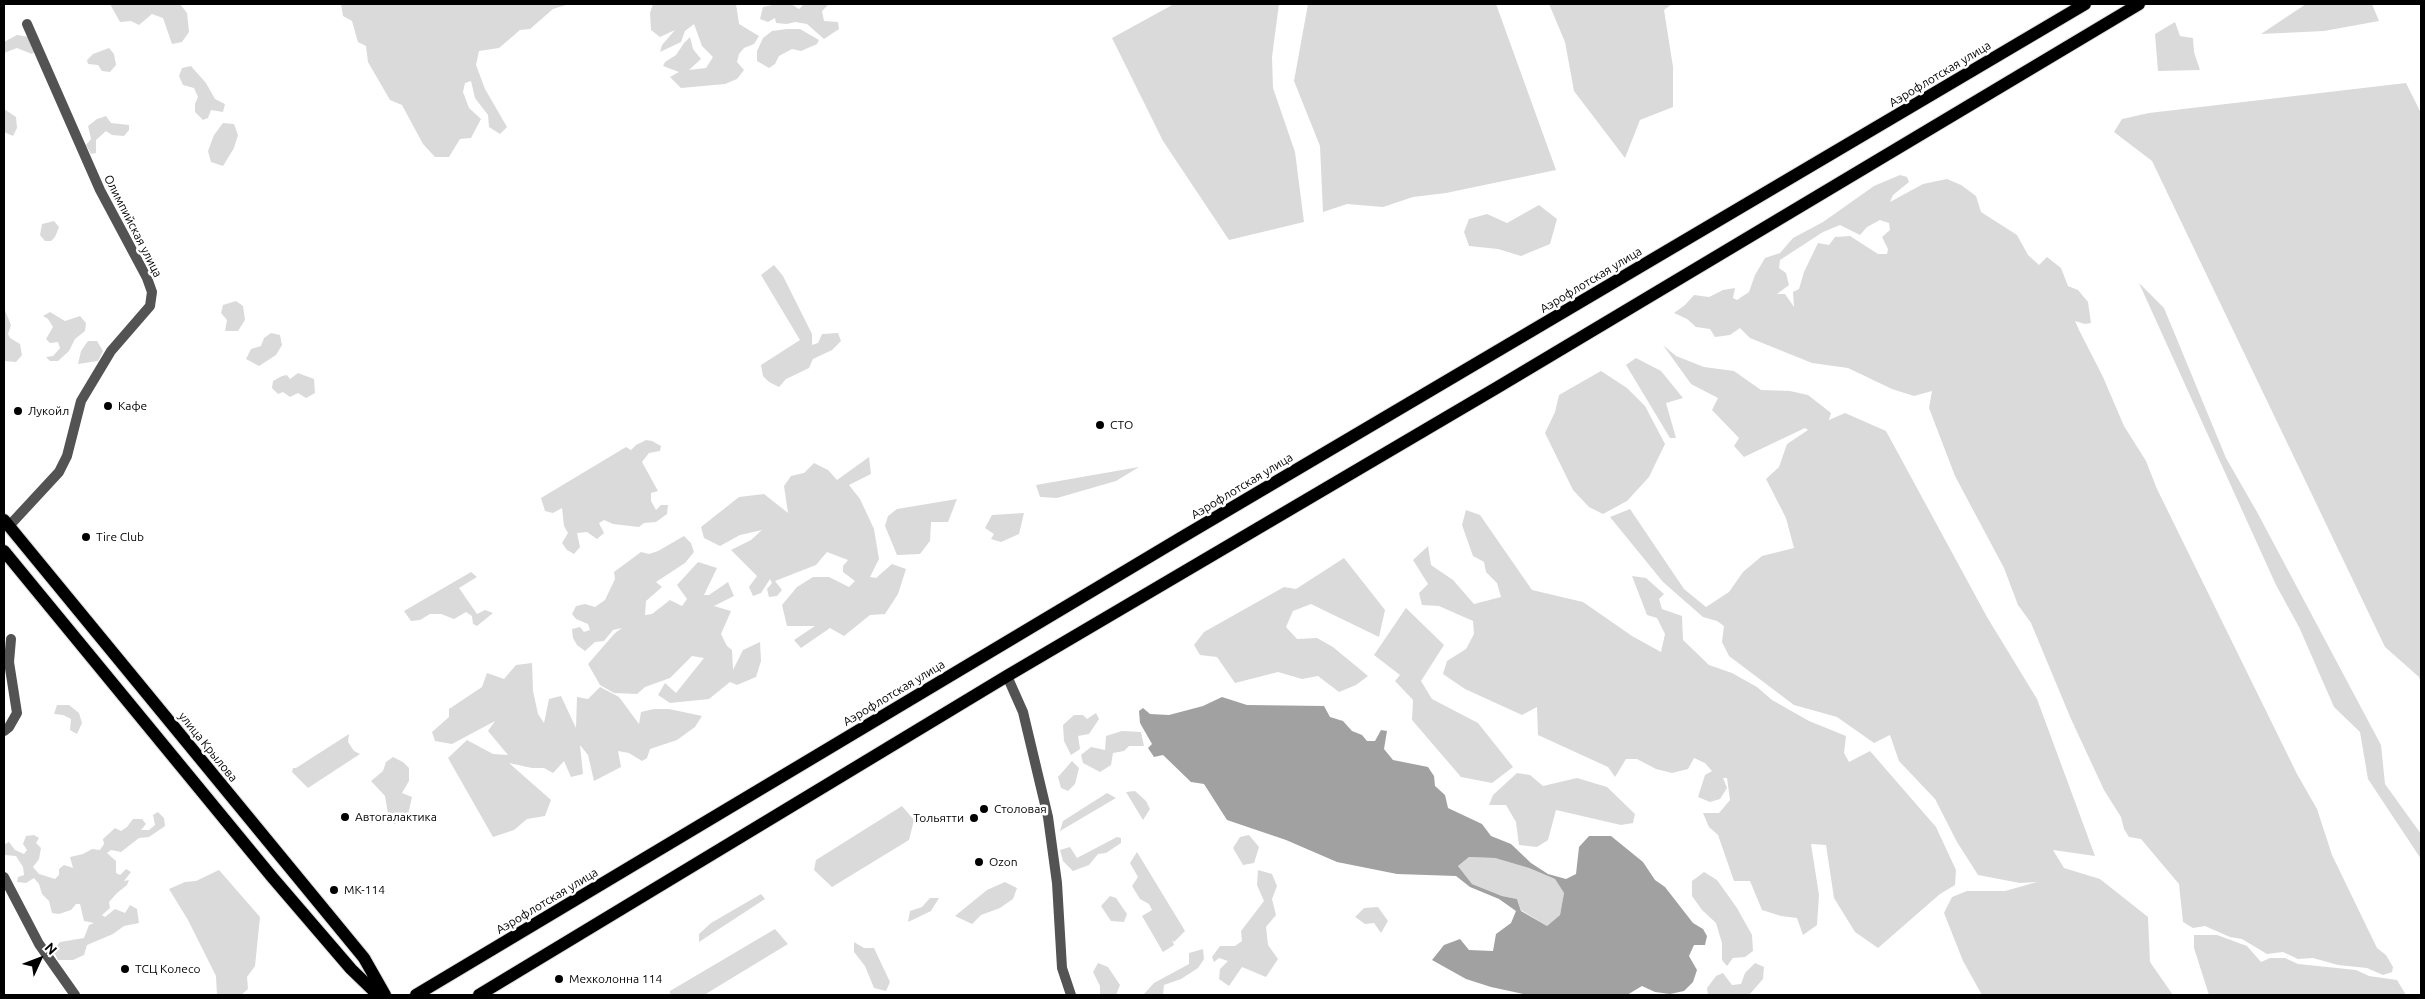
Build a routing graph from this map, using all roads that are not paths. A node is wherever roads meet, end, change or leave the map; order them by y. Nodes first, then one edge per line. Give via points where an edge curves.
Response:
1 (2085, 4) edge
2 (2139, 4) edge
3 (27, 24) dead end
4 (6, 523) edge
5 (4, 551) edge
6 (11, 639) dead end
7 (1007, 676) junction
8 (4, 731) edge
9 (4, 877) edge
10 (75, 995) edge
11 (378, 995) edge
12 (385, 995) edge
13 (416, 995) edge
14 (479, 995) edge
15 (1071, 995) edge

1 - 13 main road, Аэрофлотская улица
2 - 7 main road
3 - 4 street, Олимпийская улица via 100,190 148,278 152,292 150,306 111,351 81,401 67,456 59,472
4 - 12 main road, улица Крылова via 364,958
5 - 11 main road via 272,877 351,969
6 - 8 street via 9,662 17,713
7 - 14 main road
7 - 15 street via 1023,712 1048,816 1057,883 1062,968
9 - 10 street via 39,944

